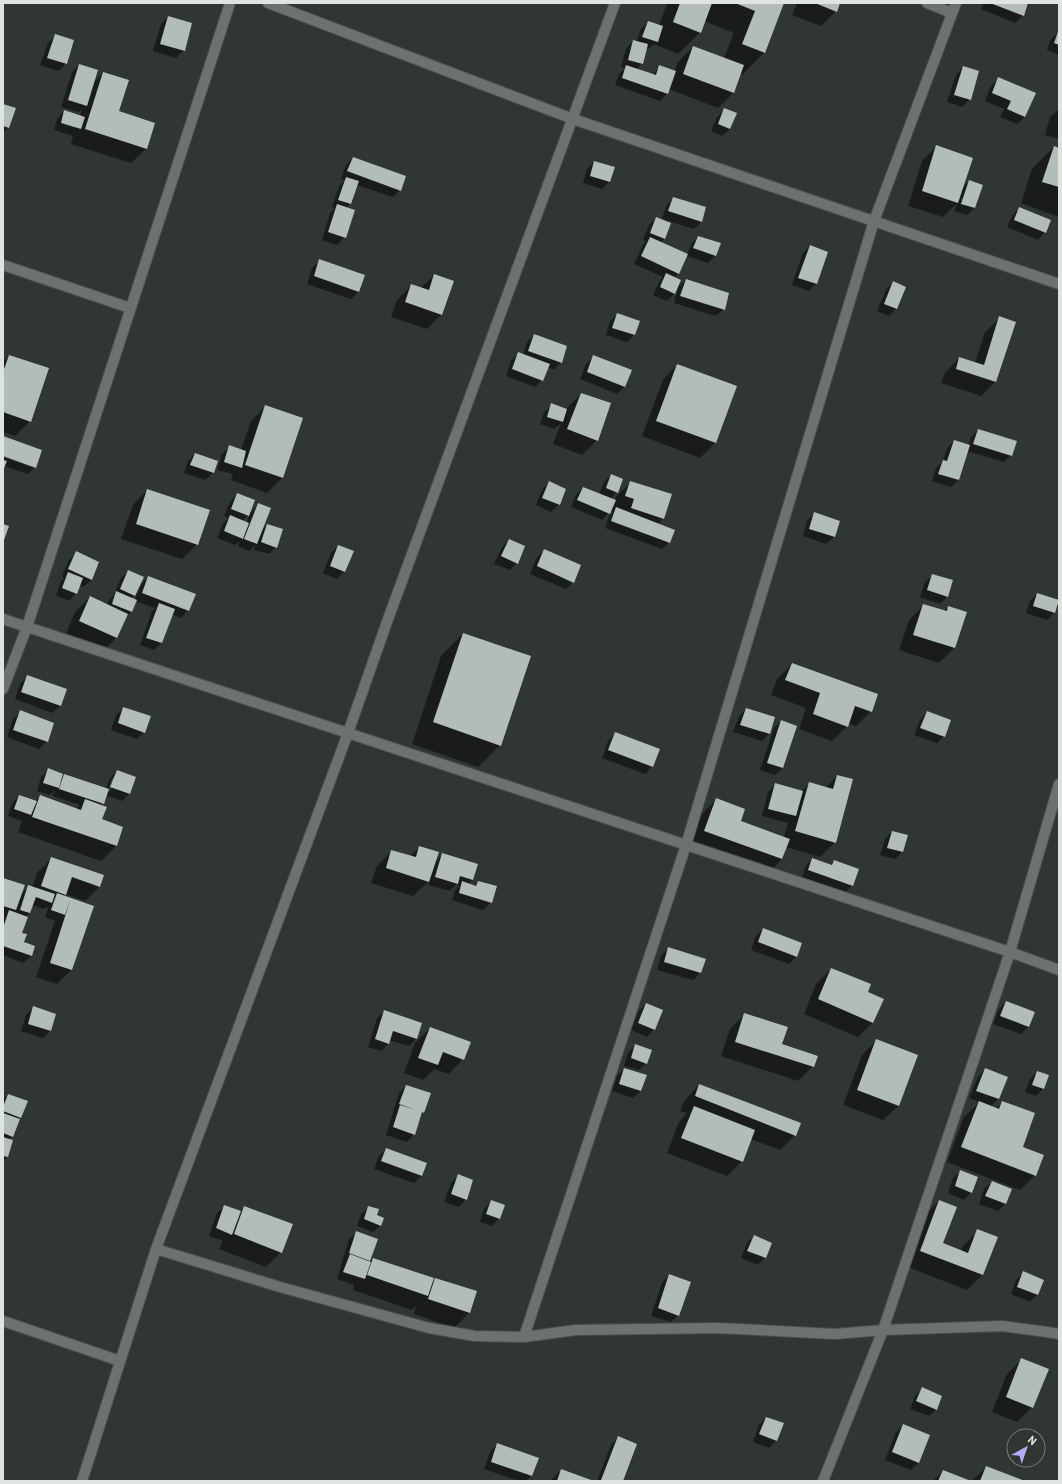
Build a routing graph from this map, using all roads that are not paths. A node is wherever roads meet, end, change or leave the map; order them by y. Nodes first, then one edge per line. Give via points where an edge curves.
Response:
1 (230, 3) edge
2 (268, 3) edge
3 (615, 3) edge
4 (927, 3) edge
5 (956, 3) edge
6 (952, 13) junction
7 (573, 119) junction
8 (874, 221) junction
9 (3, 265) edge
10 (1059, 284) edge
11 (130, 308) junction
12 (3, 619) edge
13 (27, 627) junction
14 (3, 689) edge
15 (348, 733) junction
16 (1059, 784) edge
17 (686, 845) junction
18 (1010, 952) junction
19 (1059, 970) edge
20 (156, 1249) junction
21 (3, 1321) edge
22 (883, 1330) junction
23 (1059, 1334) edge
24 (524, 1337) junction
25 (120, 1361) junction
26 (82, 1481) edge
27 (823, 1481) edge

1 - 11 street
2 - 7 street
3 - 7 street
4 - 6 street
5 - 6 street
6 - 8 street
7 - 8 street
7 - 15 street
8 - 10 street
8 - 17 street
9 - 11 street
11 - 13 street
12 - 13 street
13 - 14 street
13 - 15 street
15 - 17 street
15 - 20 street
16 - 18 street
17 - 18 street
17 - 24 street
18 - 19 street
18 - 22 street
20 - 24 street via 280,1287 429,1328 475,1336
20 - 25 street
21 - 25 street
22 - 23 street via 1002,1326
22 - 24 street via 835,1334 718,1328 584,1330
22 - 27 street
25 - 26 street

